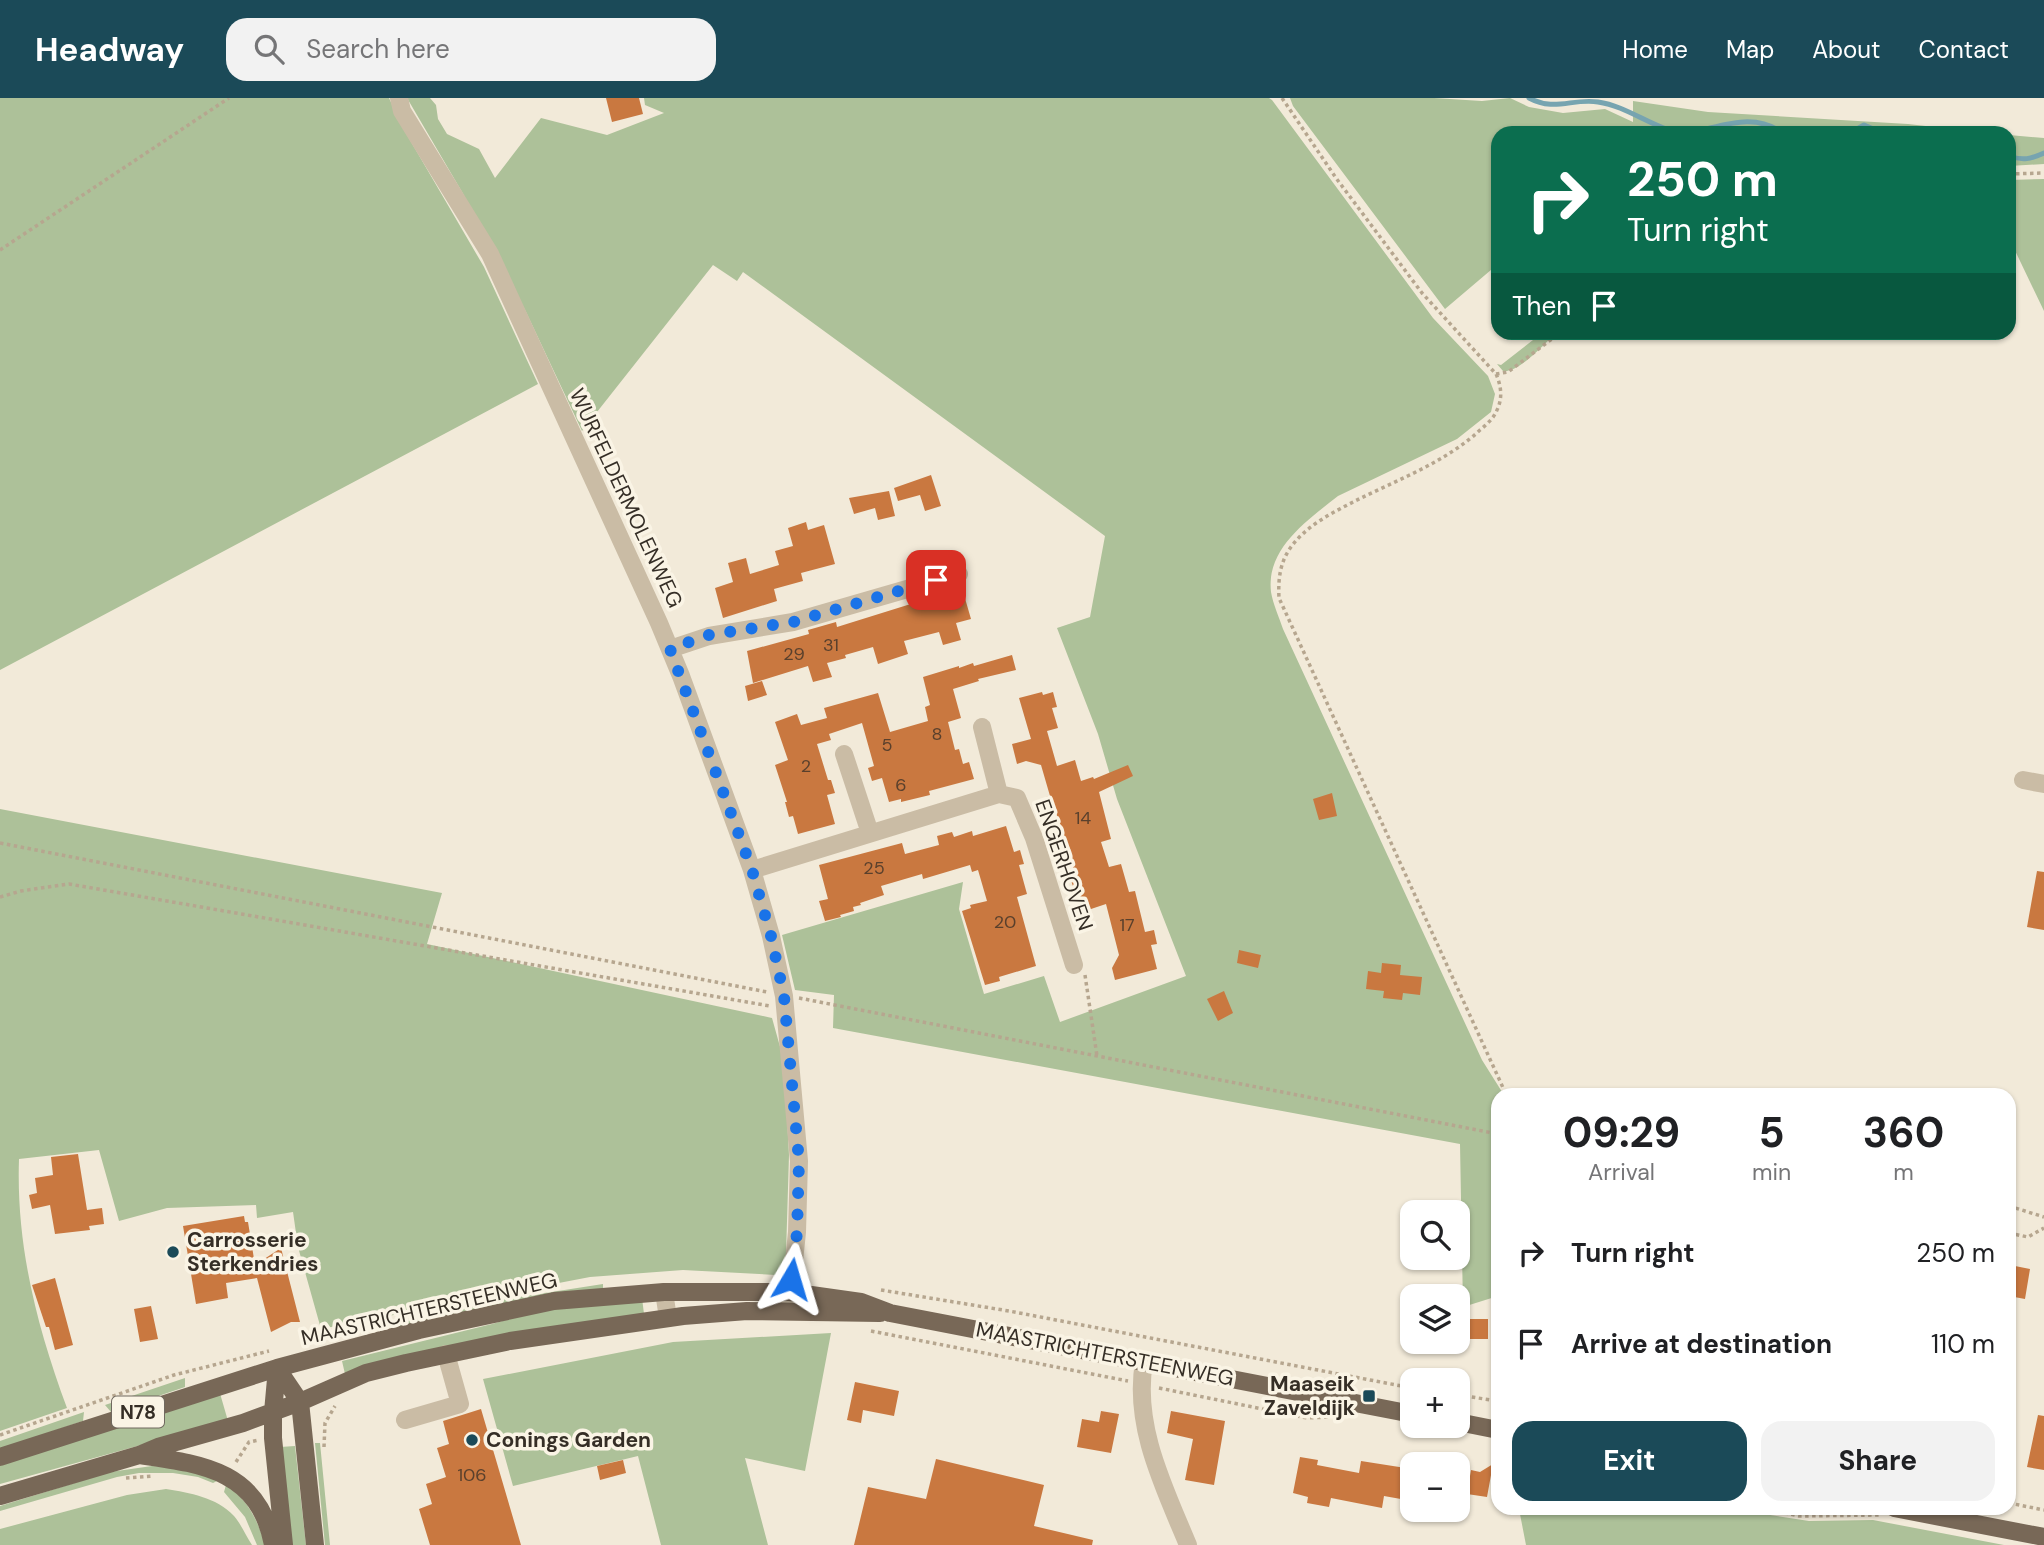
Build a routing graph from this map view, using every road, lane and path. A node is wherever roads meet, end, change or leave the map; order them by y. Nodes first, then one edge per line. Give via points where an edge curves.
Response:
1 (229, 98) edge
2 (399, 98) edge
3 (1282, 98) edge
4 (2016, 173) edge
5 (2044, 173) edge
6 (0, 250) edge
7 (1550, 340) edge
8 (1496, 374) junction
9 (959, 573) dead end
10 (670, 649) junction
11 (982, 727) dead end
12 (844, 754) dead end
13 (2023, 780) dead end
14 (2044, 784) edge
15 (999, 794) junction
16 (870, 832) junction
17 (0, 843) edge
18 (752, 870) junction
19 (0, 897) edge
20 (1074, 965) joint
21 (785, 1002) junction
22 (1097, 1056) junction
23 (1503, 1088) edge
24 (1491, 1133) edge
25 (2016, 1208) edge
26 (2044, 1217) edge
27 (2044, 1228) edge
28 (2016, 1234) edge
29 (875, 1289) dead end
30 (664, 1292) junction
31 (790, 1292) junction
32 (789, 1310) junction
33 (890, 1312) junction
34 (668, 1318) junction
35 (862, 1330) dead end
36 (446, 1354) junction
37 (1144, 1362) junction
38 (277, 1368) junction
39 (230, 1381) junction
40 (1140, 1384) junction
41 (1400, 1386) edge
42 (1470, 1397) edge
43 (1491, 1400) edge
44 (300, 1402) junction
45 (334, 1407) dead end
46 (1400, 1411) edge
47 (272, 1412) junction
48 (1341, 1417) dead end
49 (405, 1420) dead end
50 (243, 1423) junction
51 (1470, 1424) edge
52 (1491, 1429) edge
53 (323, 1432) dead end
54 (0, 1435) edge
55 (139, 1455) junction
56 (0, 1457) edge
57 (233, 1467) dead end
58 (156, 1476) dead end
59 (118, 1480) dead end
60 (0, 1496) edge
61 (2016, 1504) edge
62 (2044, 1510) edge
63 (1929, 1515) edge
64 (2044, 1538) edge
65 (274, 1545) edge
66 (284, 1545) edge
67 (315, 1545) edge
68 (1188, 1545) edge

1 - 6 path
2 - 10 street, WURFELDERMOLENWEG via 402,111 489,254
3 - 8 path via 1422,293
4 - 5 path
7 - 8 path via 1507,372
8 - 23 path via 1501,392 1492,419 1450,452 1321,519 1292,545 1278,580 1279,598
9 - 10 street via 793,622 709,635
10 - 18 street, WURFELDERMOLENWEG
11 - 15 street
12 - 16 street
13 - 14 street
15 - 16 street
15 - 20 street, ENGERHOVEN via 1017,798
16 - 18 street
17 - 21 path
18 - 21 street, WURFELDERMOLENWEG
19 - 21 path via 69,884
20 - 22 path via 1086,976
21 - 22 path
21 - 31 street, WURFELDERMOLENWEG via 799,1161
22 - 24 path
25 - 26 path
27 - 28 path via 2028,1237
29 - 41 path, MAASTRICHTERSTEENWEG
30 - 31 main road, MAASTRICHTERSTEENWEG
30 - 34 street
30 - 38 main road, MAASTRICHTERSTEENWEG via 554,1301 419,1330
31 - 32 street, WURFELDERMOLENWEG
31 - 33 main road, MAASTRICHTERSTEENWEG via 861,1302
32 - 33 main road, MAASTRICHTERSTEENWEG
32 - 34 main road, MAASTRICHTERSTEENWEG
33 - 37 main road, MAASTRICHTERSTEENWEG
34 - 36 main road, MAASTRICHTERSTEENWEG
35 - 40 path, MAASTRICHTERSTEENWEG
36 - 44 main road, MAASTRICHTERSTEENWEG via 366,1373
36 - 49 street via 460,1404
37 - 40 street
37 - 46 main road, MAASTRICHTERSTEENWEG
38 - 39 main road, MAASTRICHTERSTEENWEG / N78
38 - 44 main road
38 - 47 main road
39 - 54 path via 226,1361
39 - 56 main road, MAASTRICHTERSTEENWEG / N78
40 - 48 path, MAASTRICHTERSTEENWEG via 1307,1418
40 - 68 street via 1142,1414 1156,1465
42 - 43 path
44 - 47 main road, MAASTRICHTERSTEENWEG / N78
44 - 67 main road
45 - 53 path
47 - 50 main road, MAASTRICHTERSTEENWEG / N78
47 - 66 main road
50 - 55 main road, MAASTRICHTERSTEENWEG / N78
50 - 57 path via 249,1442
51 - 52 main road
55 - 60 main road, MAASTRICHTERSTEENWEG / N78
55 - 65 main road via 190,1463 240,1484 266,1519
58 - 59 path
61 - 62 path
63 - 64 main road

